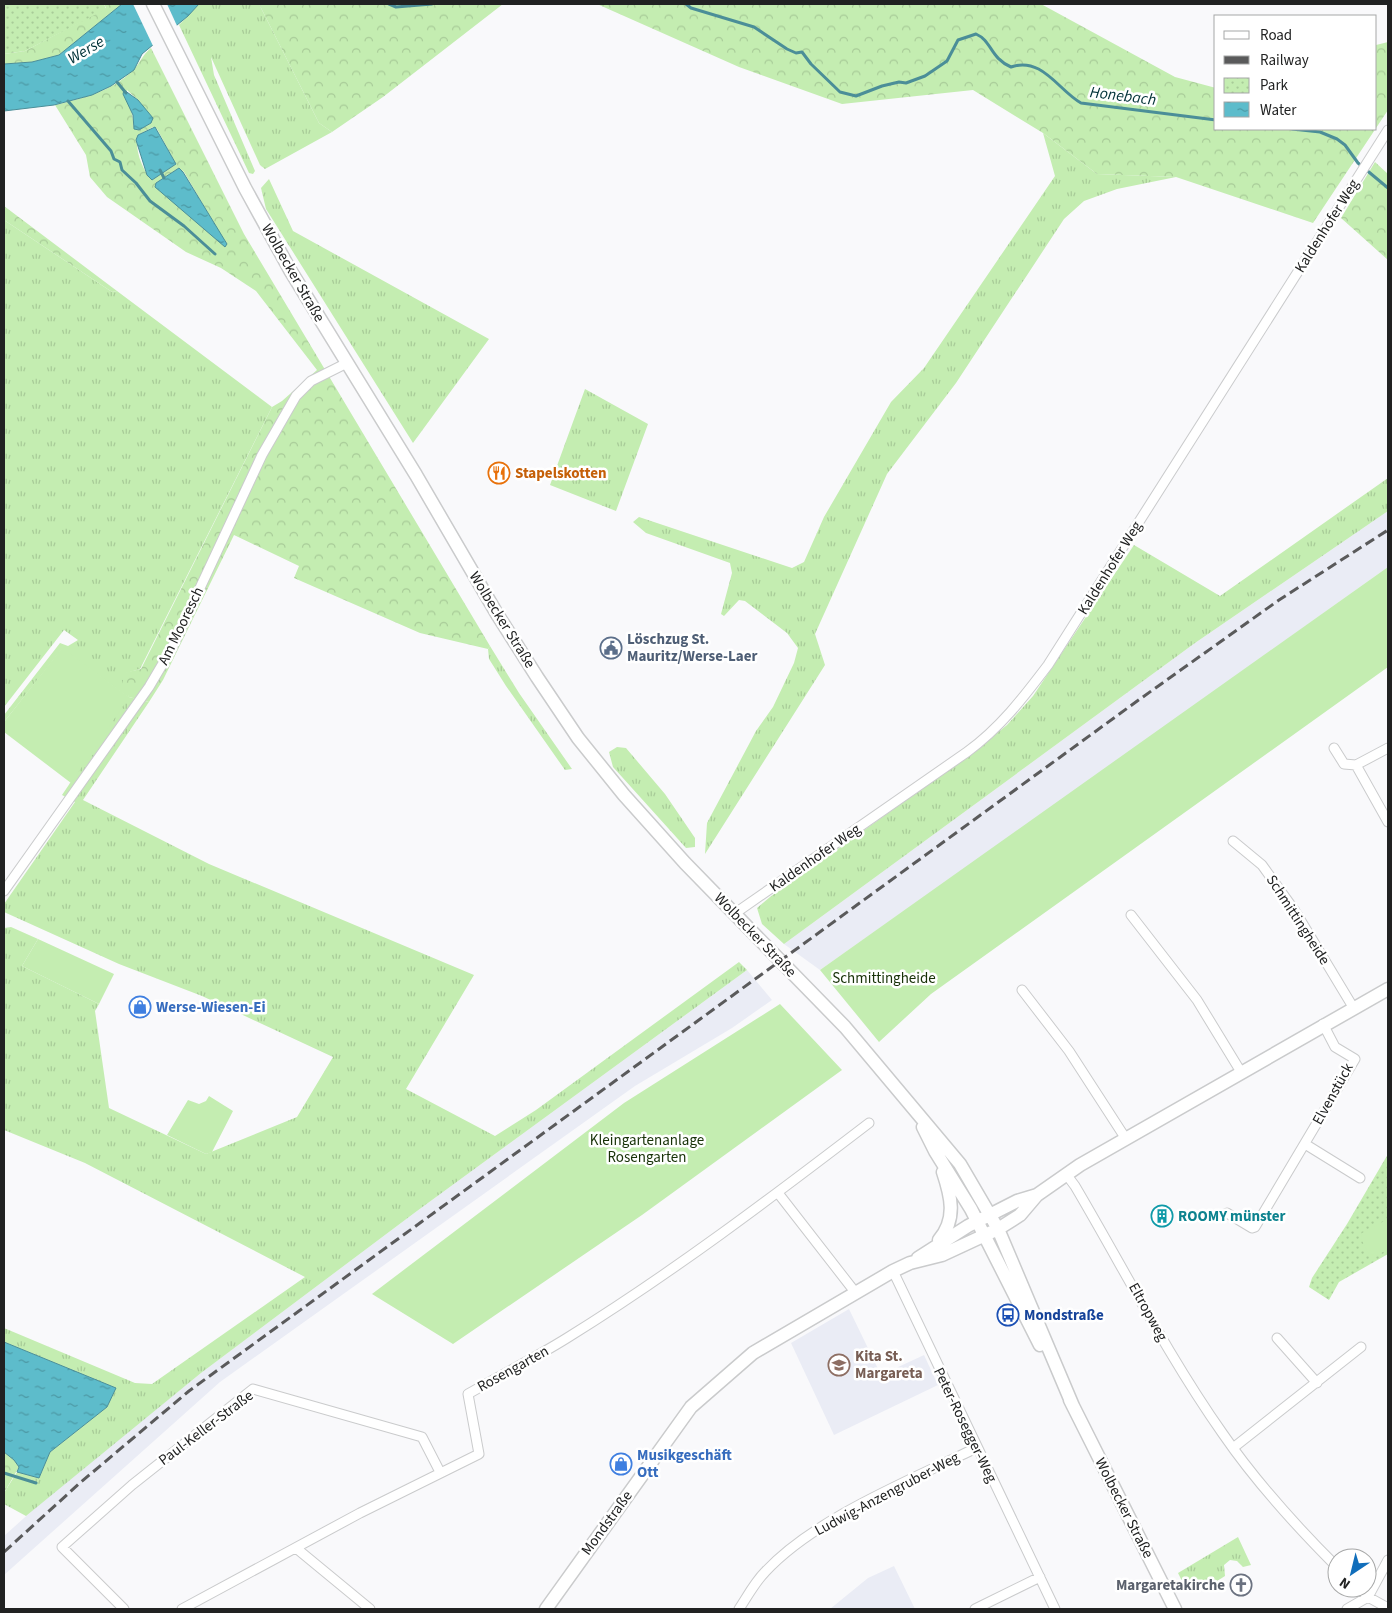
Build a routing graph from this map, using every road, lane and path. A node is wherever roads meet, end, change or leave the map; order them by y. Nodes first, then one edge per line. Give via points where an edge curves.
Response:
1 (153, 4) edge
2 (1388, 130) edge
3 (347, 363) junction
4 (1334, 748) dead end
5 (1388, 748) edge
6 (1356, 765) junction
7 (1388, 822) edge
8 (1233, 841) dead end
9 (4, 891) edge
10 (734, 914) junction
11 (1131, 915) dead end
12 (1388, 988) edge
13 (1022, 990) dead end
14 (1353, 1007) junction
15 (1323, 1024) junction
16 (1241, 1072) junction
17 (915, 1109) junction
18 (869, 1123) dead end
19 (1126, 1139) junction
20 (1305, 1144) junction
21 (935, 1151) junction
22 (1066, 1174) junction
23 (1360, 1178) dead end
24 (778, 1193) junction
25 (1037, 1196) junction
26 (1227, 1213) dead end
27 (990, 1216) junction
28 (978, 1222) junction
29 (998, 1230) junction
30 (985, 1235) junction
31 (935, 1246) junction
32 (910, 1263) junction
33 (893, 1271) junction
34 (855, 1292) junction
35 (1277, 1338) dead end
36 (1361, 1347) dead end
37 (1317, 1383) junction
38 (1073, 1406) junction
39 (976, 1448) junction
40 (1233, 1448) junction
41 (440, 1472) junction
42 (296, 1548) junction
43 (1327, 1556) edge
44 (1388, 1560) edge
45 (1040, 1576) junction
46 (1377, 1580) edge
47 (1366, 1598) edge
48 (1370, 1598) edge
49 (1388, 1608) edge
50 (124, 1609) edge
51 (182, 1609) edge
52 (370, 1609) edge
53 (546, 1609) edge
54 (739, 1609) edge
55 (975, 1609) edge
56 (1055, 1609) edge
57 (1176, 1609) edge
58 (1348, 1609) edge

1 - 3 main road, Wolbecker Straße via 272,237
2 - 10 street, Kaldenhofer Weg via 1048,665 1016,708 974,747
3 - 9 street, Am Mooresch via 311,381 296,396 262,455 172,648 149,687
3 - 10 main road, Wolbecker Straße via 497,614 578,738 624,795
4 - 6 street via 1344,764
5 - 6 street
6 - 7 street
8 - 14 street, Schmittingheide via 1262,865 1296,911
10 - 17 main road, Wolbecker Straße via 845,1027
11 - 16 street via 1197,1000
12 - 14 main road
13 - 19 street via 1074,1058
14 - 15 main road
15 - 16 main road
15 - 20 street, Elvenstück via 1335,1047 1355,1059
16 - 19 main road
17 - 21 main road, Wolbecker Straße
17 - 27 main road, Wolbecker Straße via 960,1164
18 - 24 street, Rosengarten
19 - 22 main road
20 - 23 street
20 - 26 street, Elvenstück via 1254,1227
21 - 28 main road, Wolbecker Straße
21 - 31 main road via 952,1209 947,1229
22 - 25 main road
22 - 40 street, Eltropweg via 1076,1186 1184,1375
24 - 34 street
24 - 41 street, Rosengarten via 567,1338 468,1394 478,1454
25 - 27 main road via 1017,1201
25 - 29 main road via 1020,1215
27 - 28 main road, Mondstraße
27 - 29 main road, Wolbecker Straße
28 - 30 main road, Wolbecker Straße
28 - 31 main road, Mondstraße
29 - 30 main road
29 - 38 main road, Wolbecker Straße
30 - 32 main road, Mondstraße via 942,1255
30 - 38 main road, Wolbecker Straße
31 - 32 main road, Mondstraße
32 - 33 main road, Mondstraße
33 - 34 main road, Mondstraße
33 - 39 street, Peter-Rosegger-Weg
34 - 53 main road, Mondstraße via 753,1352 691,1407
35 - 37 street
36 - 37 street
37 - 40 street
38 - 57 main road, Wolbecker Straße
39 - 45 street, Peter-Rosegger-Weg
39 - 54 street, Ludwig-Anzengruber-Weg via 845,1513 802,1539 765,1572
40 - 43 street, Eltropweg via 1282,1509
41 - 42 street, Rosengarten
41 - 50 street, Paul-Keller-Straße via 422,1437 253,1389 132,1485 62,1547
42 - 51 street, Rosengarten
42 - 52 street
44 - 46 street
45 - 55 street
45 - 56 street, Peter-Rosegger-Weg
47 - 58 street
48 - 49 street

